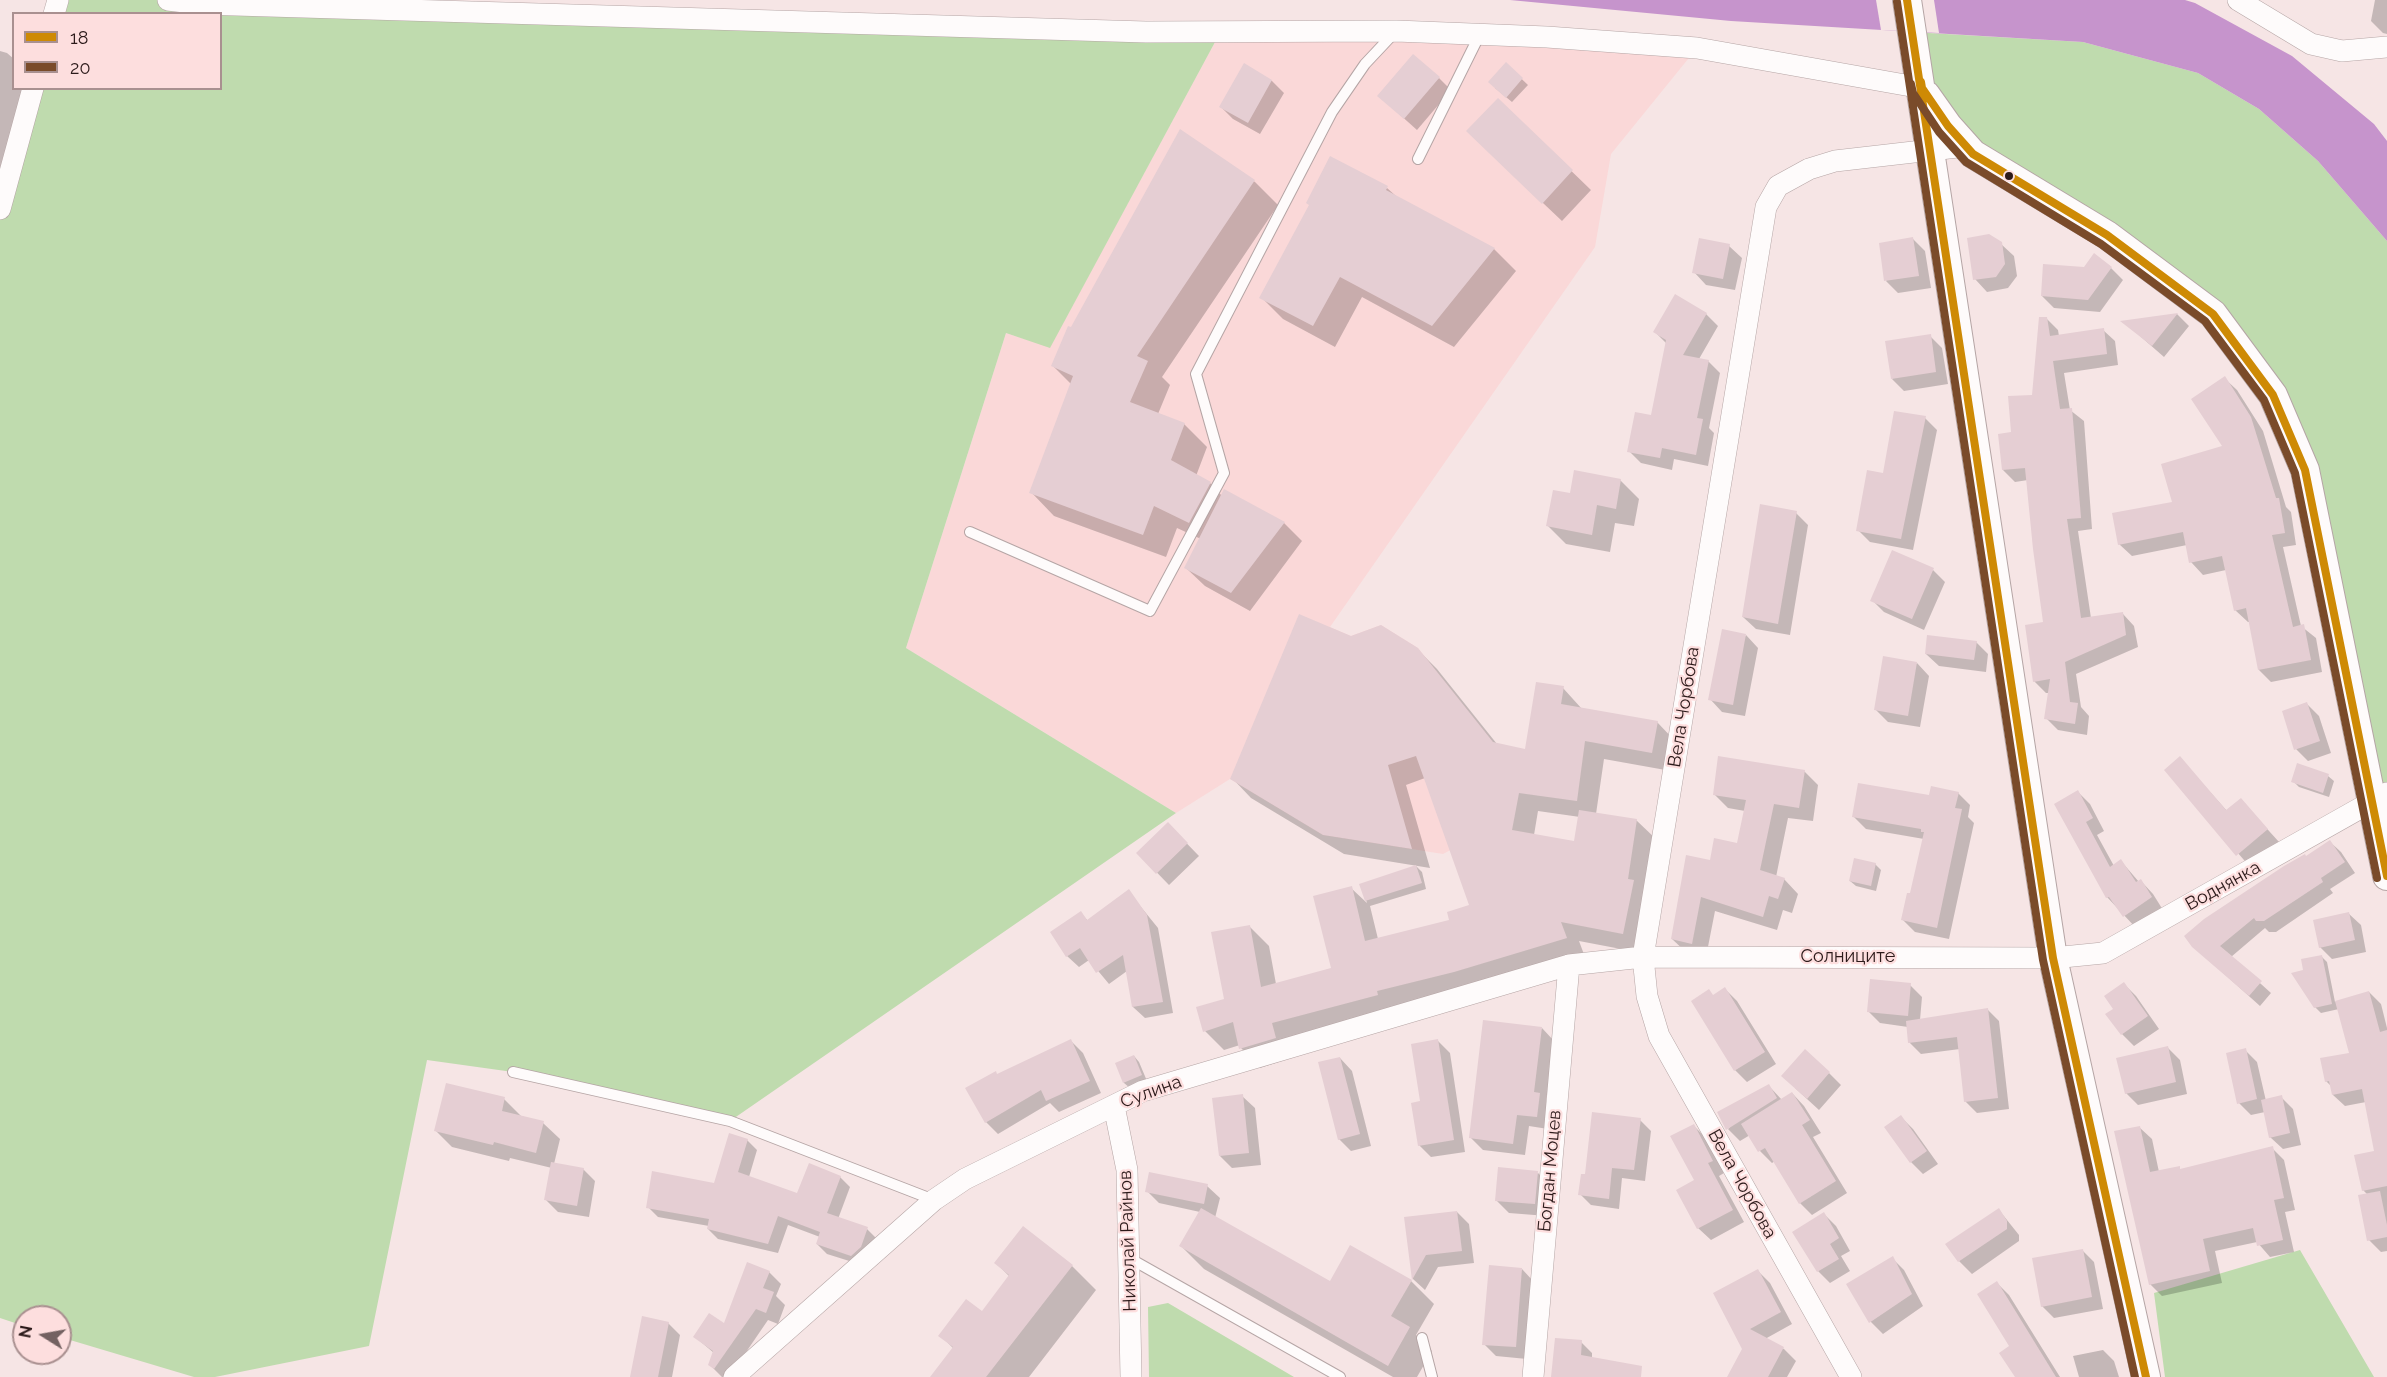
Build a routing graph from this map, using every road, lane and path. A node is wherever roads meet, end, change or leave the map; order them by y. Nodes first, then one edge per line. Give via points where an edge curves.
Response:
1 (168, 0) edge
2 (1907, 0) edge
3 (2238, 0) edge
4 (1396, 31) junction
5 (1480, 34) junction
6 (2387, 47) edge
7 (1922, 88) junction
8 (32, 90) edge
9 (1966, 146) junction
10 (1931, 151) junction
11 (1418, 159) dead end
12 (0, 209) edge
13 (970, 532) dead end
14 (2379, 798) edge
15 (2387, 876) edge
16 (1643, 957) junction
17 (2053, 958) junction
18 (1569, 965) junction
19 (513, 1072) dead end
20 (1114, 1106) junction
21 (934, 1200) junction
22 (1128, 1258) junction
23 (1422, 1338) dead end
24 (734, 1377) edge
25 (1131, 1377) edge
26 (1340, 1377) edge
27 (1432, 1377) edge
28 (1533, 1377) edge
29 (1851, 1377) edge
30 (2146, 1377) edge

1 - 4 street via 1146,32
2 - 7 street
3 - 6 street via 2311,44 2342,51
4 - 5 street
4 - 13 lane via 1365,64 1332,112 1196,374 1224,473 1150,611
5 - 7 street via 1697,48
5 - 11 lane
7 - 9 street
7 - 10 street
8 - 12 street
9 - 10 street, Вела Чорбова
9 - 14 street via 1973,154 2107,235 2213,314 2273,395 2306,470
10 - 16 street, Вела Чорбова via 1835,161 1809,169 1778,186 1766,207
10 - 17 street
14 - 15 street
14 - 17 street, Воднянка via 2103,953
16 - 17 street, Солниците
16 - 18 street, Сулина
16 - 29 street, Вела Чорбова via 1647,996 1659,1036
17 - 30 street
18 - 20 street, Сулина via 1143,1091
18 - 28 street, Богдан Моцев
19 - 21 lane via 730,1121
20 - 21 street, Сулина via 966,1179
20 - 22 street, Николай Райнов via 1127,1170
21 - 24 street, Сулина
22 - 25 street, Николай Райнов
22 - 26 lane
23 - 27 lane

